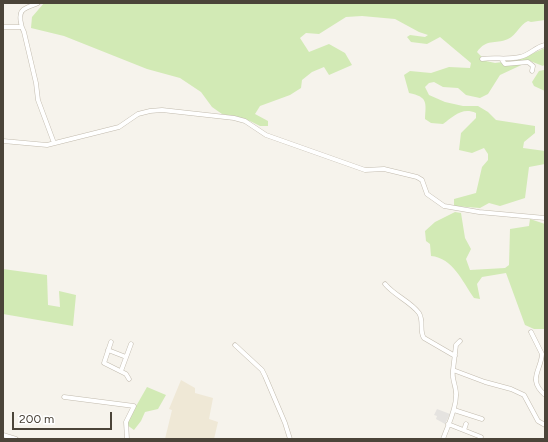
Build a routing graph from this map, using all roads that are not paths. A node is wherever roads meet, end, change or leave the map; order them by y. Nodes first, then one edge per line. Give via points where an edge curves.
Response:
1 (38, 3) edge
2 (3, 26) edge
3 (21, 27) junction
4 (545, 45) edge
5 (482, 59) dead end
6 (502, 60) junction
7 (532, 71) dead end
8 (3, 141) edge
9 (54, 143) junction
10 (545, 218) edge
11 (386, 284) dead end
12 (532, 332) dead end
13 (460, 341) dead end
14 (111, 342) dead end
15 (132, 344) dead end
16 (235, 345) dead end
17 (108, 350) junction
18 (454, 356) junction
19 (126, 357) junction
20 (453, 370) junction
21 (121, 371) junction
22 (129, 379) dead end
23 (545, 395) edge
24 (64, 397) dead end
25 (454, 410) junction
26 (482, 419) dead end
27 (448, 424) junction
28 (466, 424) dead end
29 (545, 425) edge
30 (464, 430) junction
31 (3, 435) edge
32 (481, 436) dead end
33 (16, 439) edge
34 (127, 439) edge
35 (290, 439) edge
36 (443, 439) edge

1 - 3 street via 23,10
2 - 3 street
3 - 9 street via 38,100
4 - 6 street via 536,47 528,55
5 - 6 street
6 - 7 street via 505,64 528,62 533,66
8 - 9 street
9 - 10 street via 119,127 138,114 150,111 234,118 266,135 365,170 384,169 417,177 422,180 427,194 444,206
11 - 18 street via 393,293 411,304 419,314 424,338
12 - 23 street via 542,354 535,377 537,386
13 - 18 street via 456,345
14 - 17 street
15 - 19 street
16 - 35 street via 266,376
17 - 19 street
17 - 21 street via 104,363
18 - 20 street
19 - 21 street
20 - 25 street via 452,378 456,392
20 - 29 street via 511,389 524,396 538,421
21 - 22 street
24 - 34 street via 134,406 126,422
25 - 26 street
25 - 27 street
27 - 30 street
27 - 36 street
28 - 30 street
30 - 32 street
31 - 33 street

